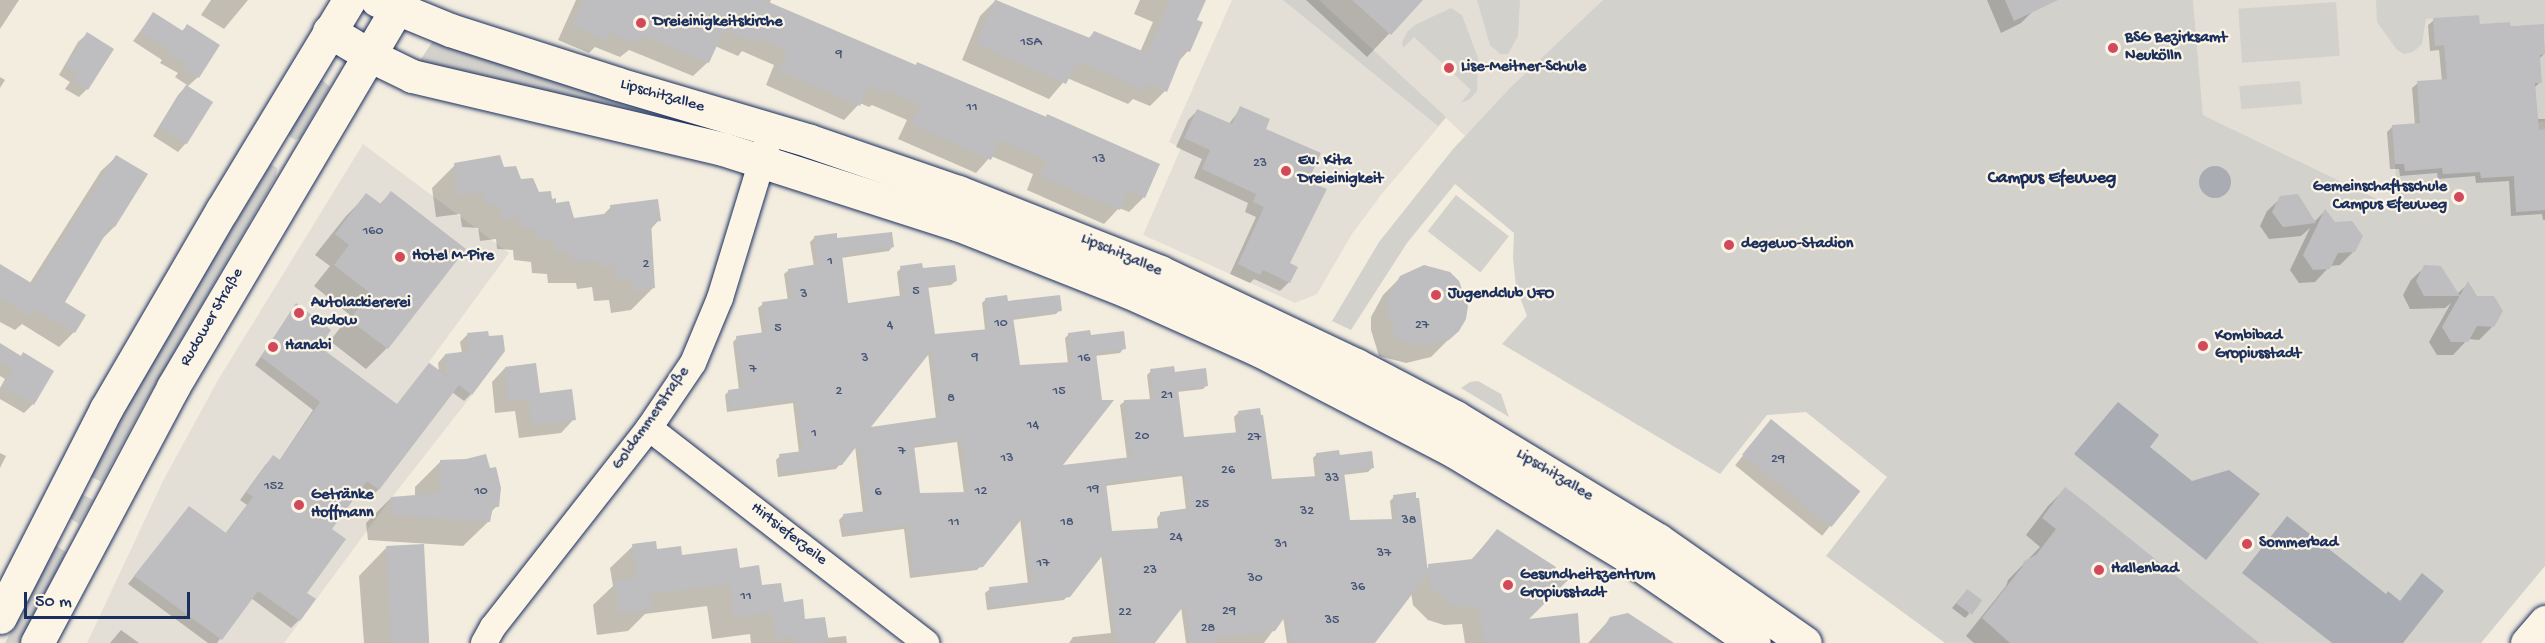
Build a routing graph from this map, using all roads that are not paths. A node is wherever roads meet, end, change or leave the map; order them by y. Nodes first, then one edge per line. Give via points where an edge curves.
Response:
1 (349, 0) edge
2 (392, 3) edge
3 (329, 31) junction
4 (369, 55) junction
5 (772, 129) junction
6 (263, 141) junction
7 (762, 161) junction
8 (303, 165) junction
9 (1304, 356) junction
10 (1431, 422) junction
11 (649, 429) junction
12 (46, 523) junction
13 (88, 545) junction
14 (0, 617) edge
15 (2545, 622) edge
16 (37, 643) edge
17 (484, 643) edge
18 (926, 643) edge
19 (1754, 643) edge
20 (1805, 643) edge
21 (2527, 643) edge

1 - 3 street
2 - 4 street, Rudower Straße
2 - 5 street, Lipschitzallee via 461,34
3 - 4 street, Lipschitzallee
3 - 6 street
4 - 7 street, Lipschitzallee via 412,76 618,122
4 - 8 street, Rudower Straße
5 - 7 street, Goldammerstraße
5 - 9 street, Lipschitzallee via 958,192 1160,272
6 - 8 street
6 - 12 street via 106,409
7 - 9 street, Lipschitzallee via 891,201 1043,256 1193,320
7 - 11 street, Goldammerstraße via 708,331 693,363
8 - 13 street, Rudower Straße via 173,387
9 - 10 street, Lipschitzallee
10 - 19 street, Lipschitzallee
10 - 20 street, Lipschitzallee via 1650,535
11 - 17 street, Goldammerstraße
11 - 18 street, Hirtsieferzeile
12 - 13 street
12 - 14 street
13 - 16 street, Rudower Straße
15 - 21 street

